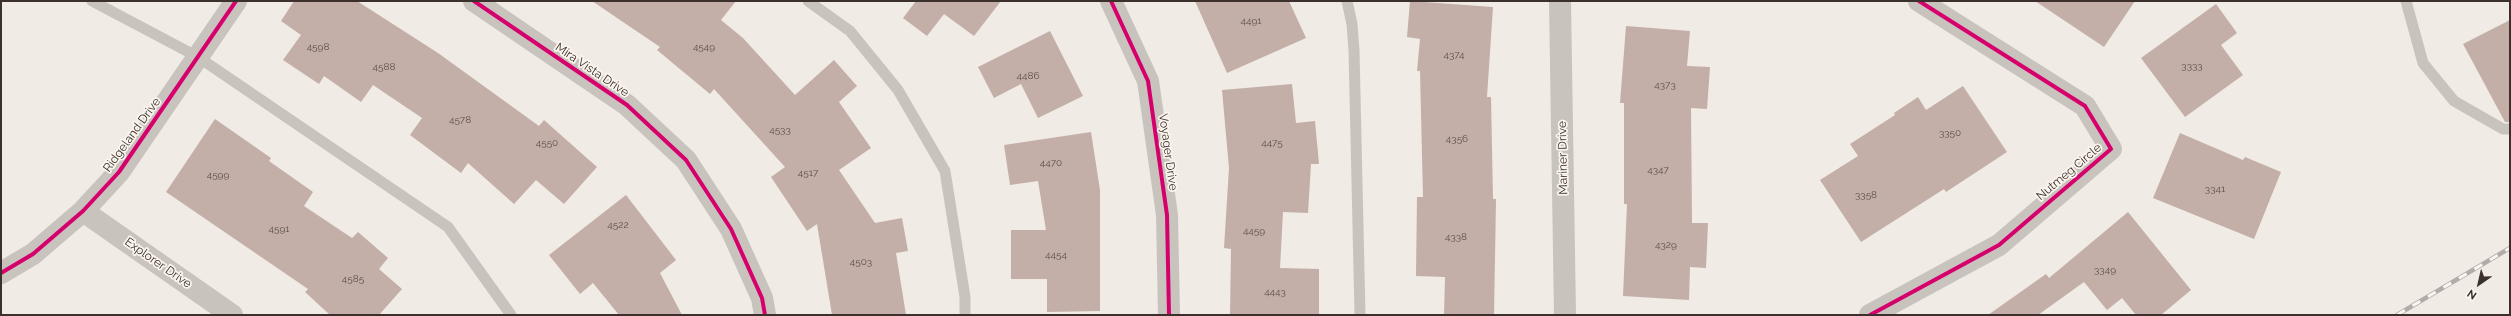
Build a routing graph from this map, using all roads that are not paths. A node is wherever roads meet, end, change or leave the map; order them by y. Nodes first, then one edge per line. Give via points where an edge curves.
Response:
1 (92, 1) edge
2 (236, 1) edge
3 (474, 1) edge
4 (808, 1) edge
5 (1111, 1) edge
6 (1346, 1) edge
7 (1560, 1) edge
8 (1919, 1) edge
9 (2406, 1) edge
10 (198, 57) junction
11 (2510, 129) edge
12 (83, 212) junction
13 (1, 273) edge
14 (232, 315) edge
15 (511, 315) edge
16 (765, 315) edge
17 (965, 315) edge
18 (1169, 315) edge
19 (1360, 315) edge
20 (1565, 315) edge
21 (1870, 315) edge

1 - 10 lane
2 - 10 street, Ridgeland Drive
3 - 16 street, Mira Vista Drive via 626,105 686,160 731,228 762,298
4 - 17 lane via 850,31 898,90 945,171 965,297
5 - 18 street, Voyager Drive via 1148,81 1168,215
6 - 19 lane via 1352,24 1354,50
7 - 20 street, Mariner Drive
8 - 21 street, Nutmeg Circle via 2085,106 2112,149 1999,245
9 - 11 lane via 2423,63 2454,101 2503,129
10 - 12 street, Ridgeland Drive via 119,172
10 - 15 lane via 448,228
12 - 13 street, Ridgeland Drive via 33,254
12 - 14 street, Explorer Drive

